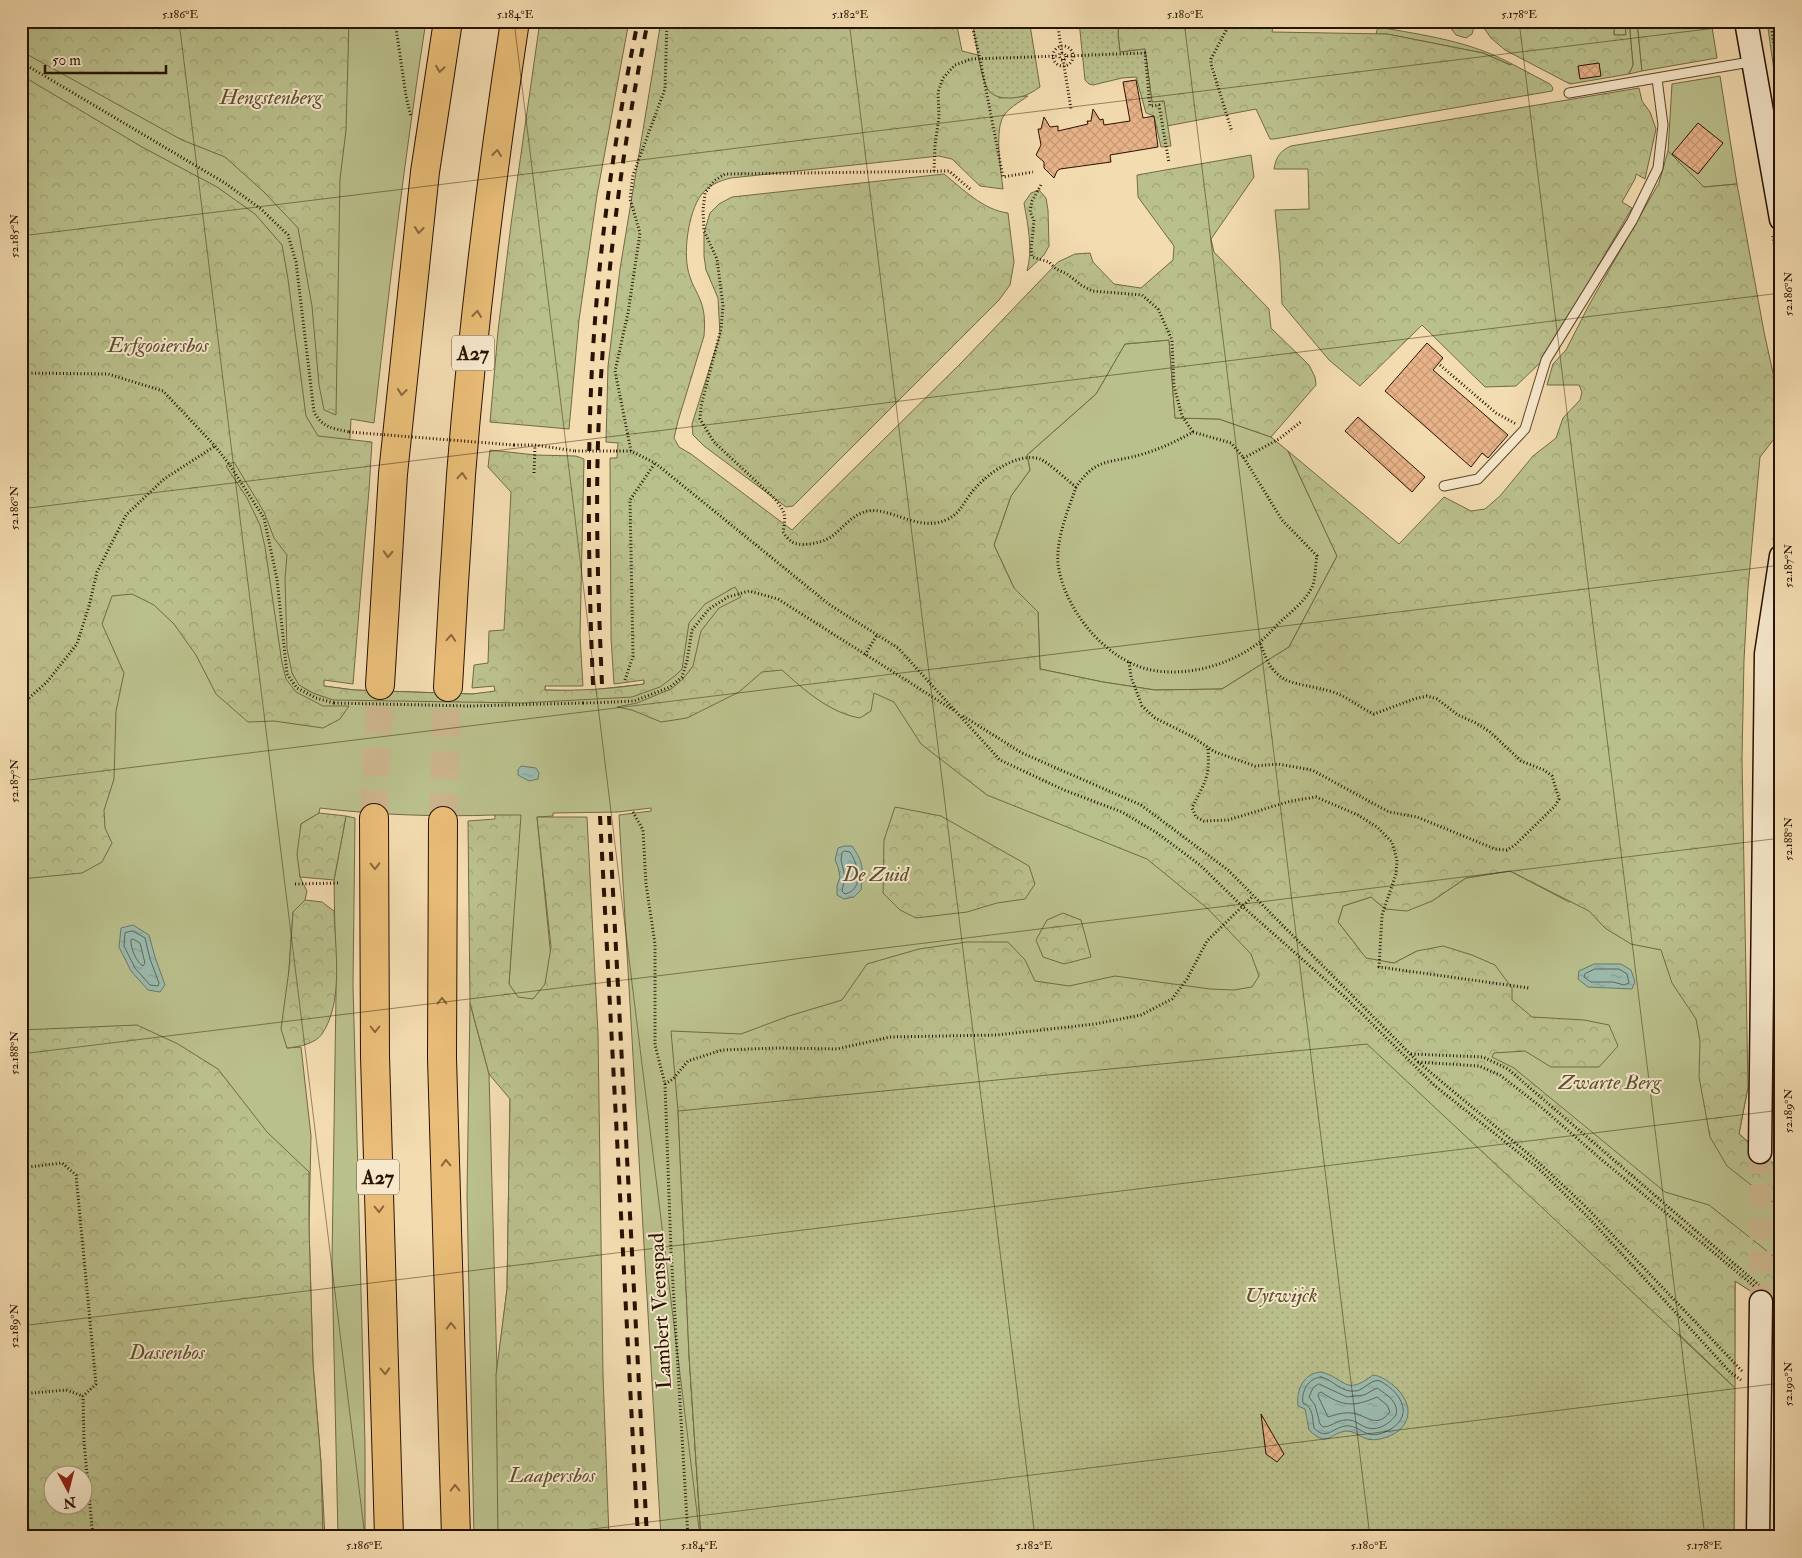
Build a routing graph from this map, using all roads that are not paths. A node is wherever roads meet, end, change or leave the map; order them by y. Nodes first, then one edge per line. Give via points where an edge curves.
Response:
1 (448, 21) edge
2 (515, 21) edge
3 (1746, 21) edge
4 (1753, 64) junction
5 (1657, 79) junction
6 (1569, 93) dead end
7 (1781, 219) edge
8 (1444, 486) dead end
9 (1781, 556) edge
10 (380, 685) tunnel mouth
11 (448, 687) tunnel mouth
12 (374, 818) tunnel mouth
13 (443, 821) tunnel mouth
14 (1760, 1152) tunnel mouth
15 (1763, 1296) tunnel mouth
16 (389, 1537) edge
17 (456, 1537) edge
18 (1758, 1537) edge

1 -> 10 highway via 425,172 393,474
11 -> 2 highway, A27 via 462,474 479,295
3 - 4 main road
4 - 5 lane
4 - 7 main road
5 - 6 lane
5 - 8 lane via 1663,125 1658,168 1632,221 1546,360 1525,429 1478,479
9 - 14 main road via 1766,654
12 -> 16 highway, A27 via 375,1056
17 -> 13 highway via 442,1058
15 - 18 main road via 1753,1383

